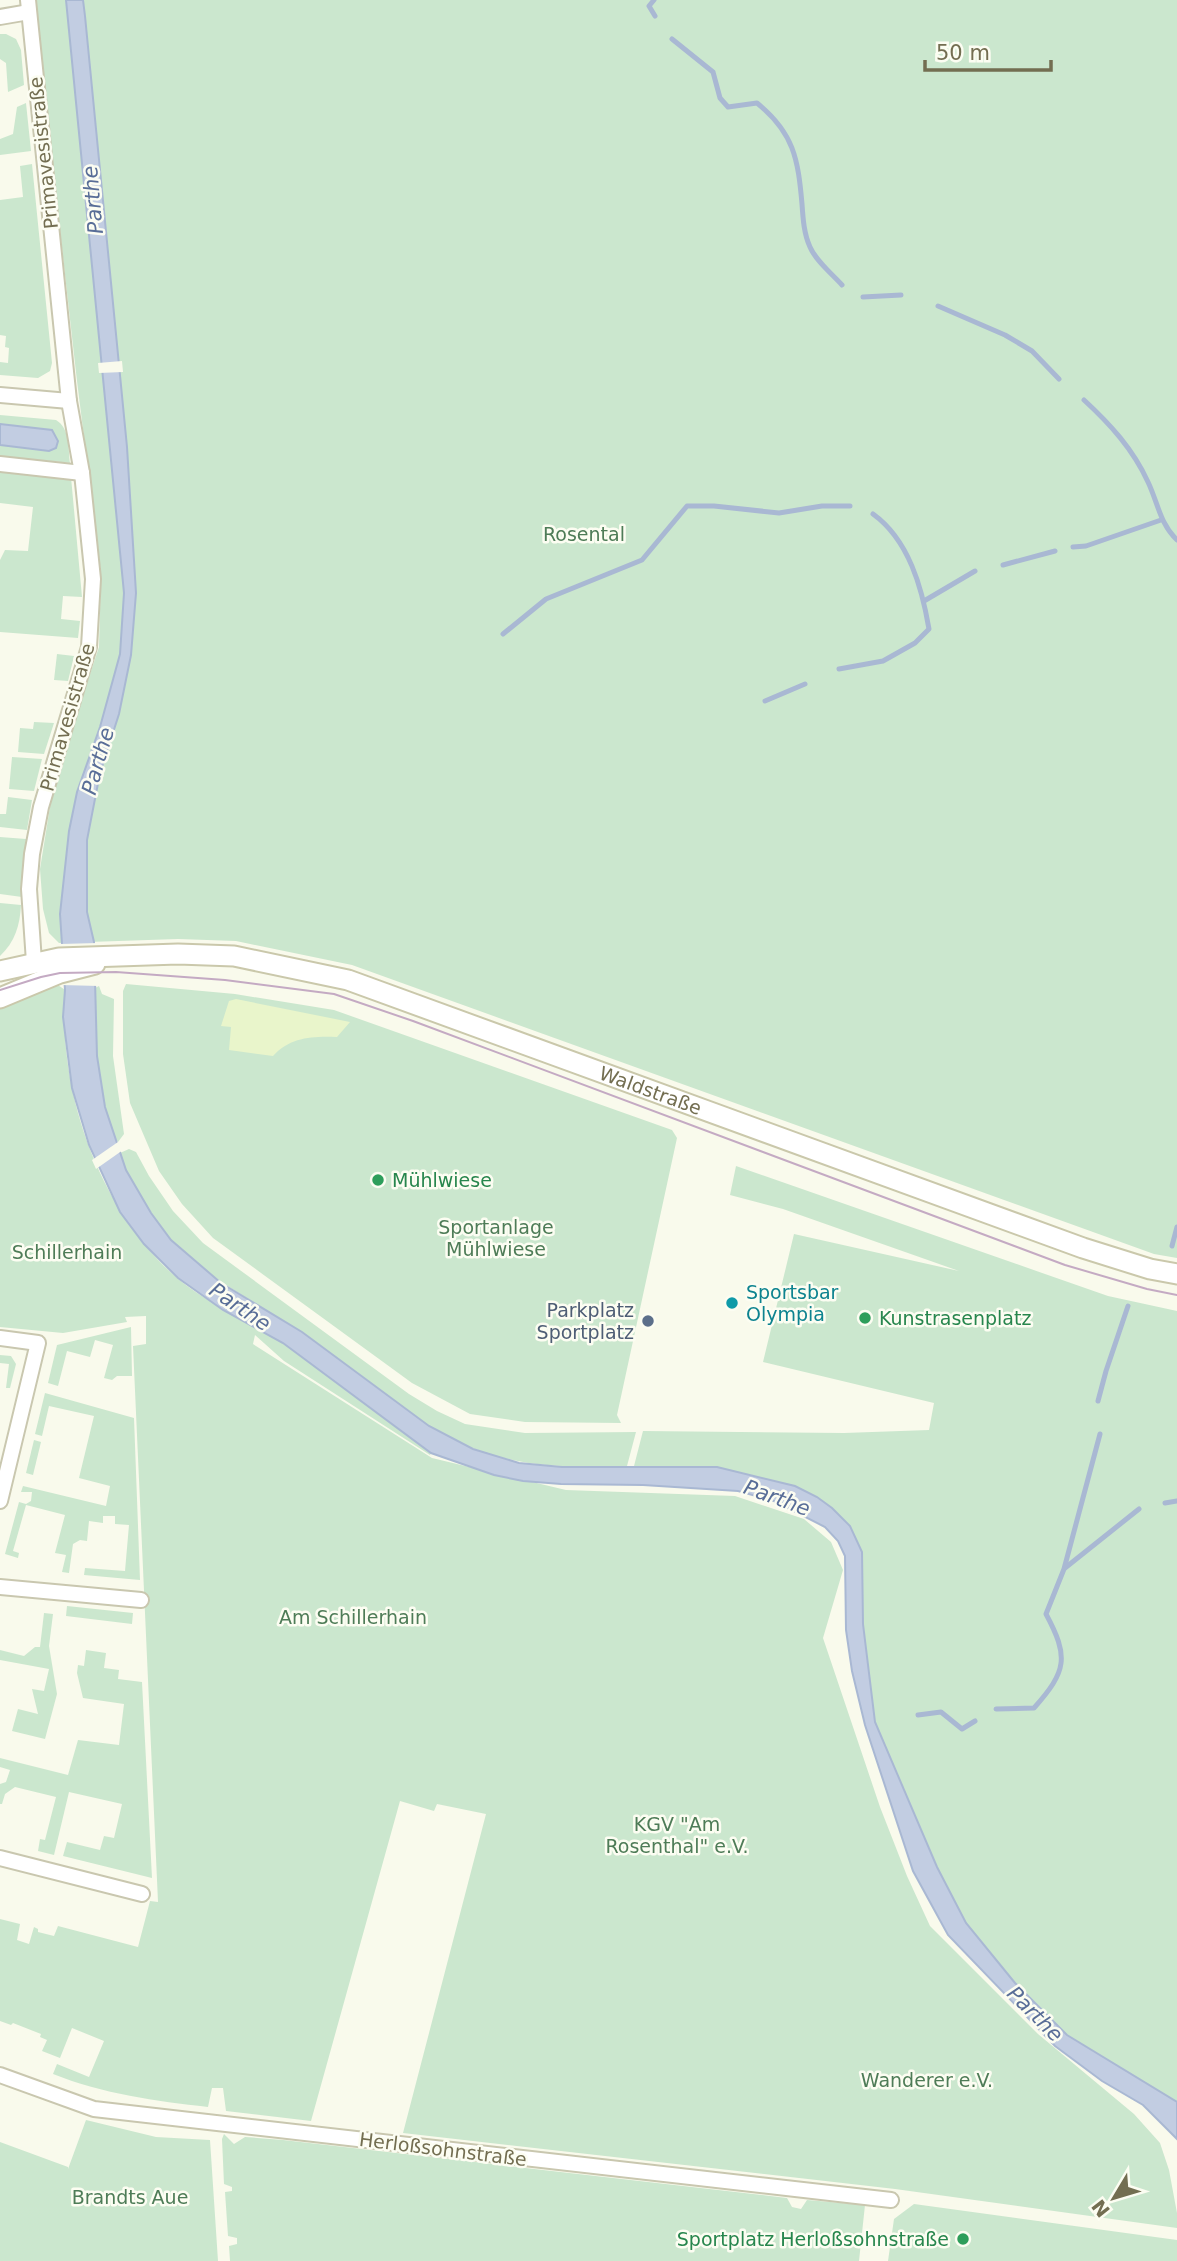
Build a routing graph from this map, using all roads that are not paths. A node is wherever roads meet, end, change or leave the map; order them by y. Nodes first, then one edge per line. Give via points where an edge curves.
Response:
1 (28, 6) edge
2 (0, 17) edge
3 (0, 395) edge
4 (69, 401) junction
5 (0, 464) edge
6 (82, 472) junction
7 (34, 962) junction
8 (60, 966) junction
9 (0, 971) edge
10 (0, 998) edge
11 (1177, 1273) edge
12 (0, 1338) edge
13 (0, 1501) edge
14 (0, 1587) edge
15 (141, 1600) dead end
16 (0, 1858) edge
17 (142, 1894) dead end
18 (0, 2074) edge
19 (891, 2200) dead end

1 - 2 street
1 - 4 street, Primavesistraße
3 - 4 street
4 - 6 street, Primavesistraße
5 - 6 street
6 - 7 street, Primavesistraße via 93,579 89,647 41,807 32,854 29,889
7 - 8 main road, Waldstraße
7 - 9 main road, Waldstraße
8 - 10 main road
8 - 11 main road, Waldstraße via 105,958 234,956 348,979 1083,1248
12 - 13 street via 37,1343
14 - 15 street
16 - 17 street
18 - 19 street, Herloßsohnstraße via 94,2109

